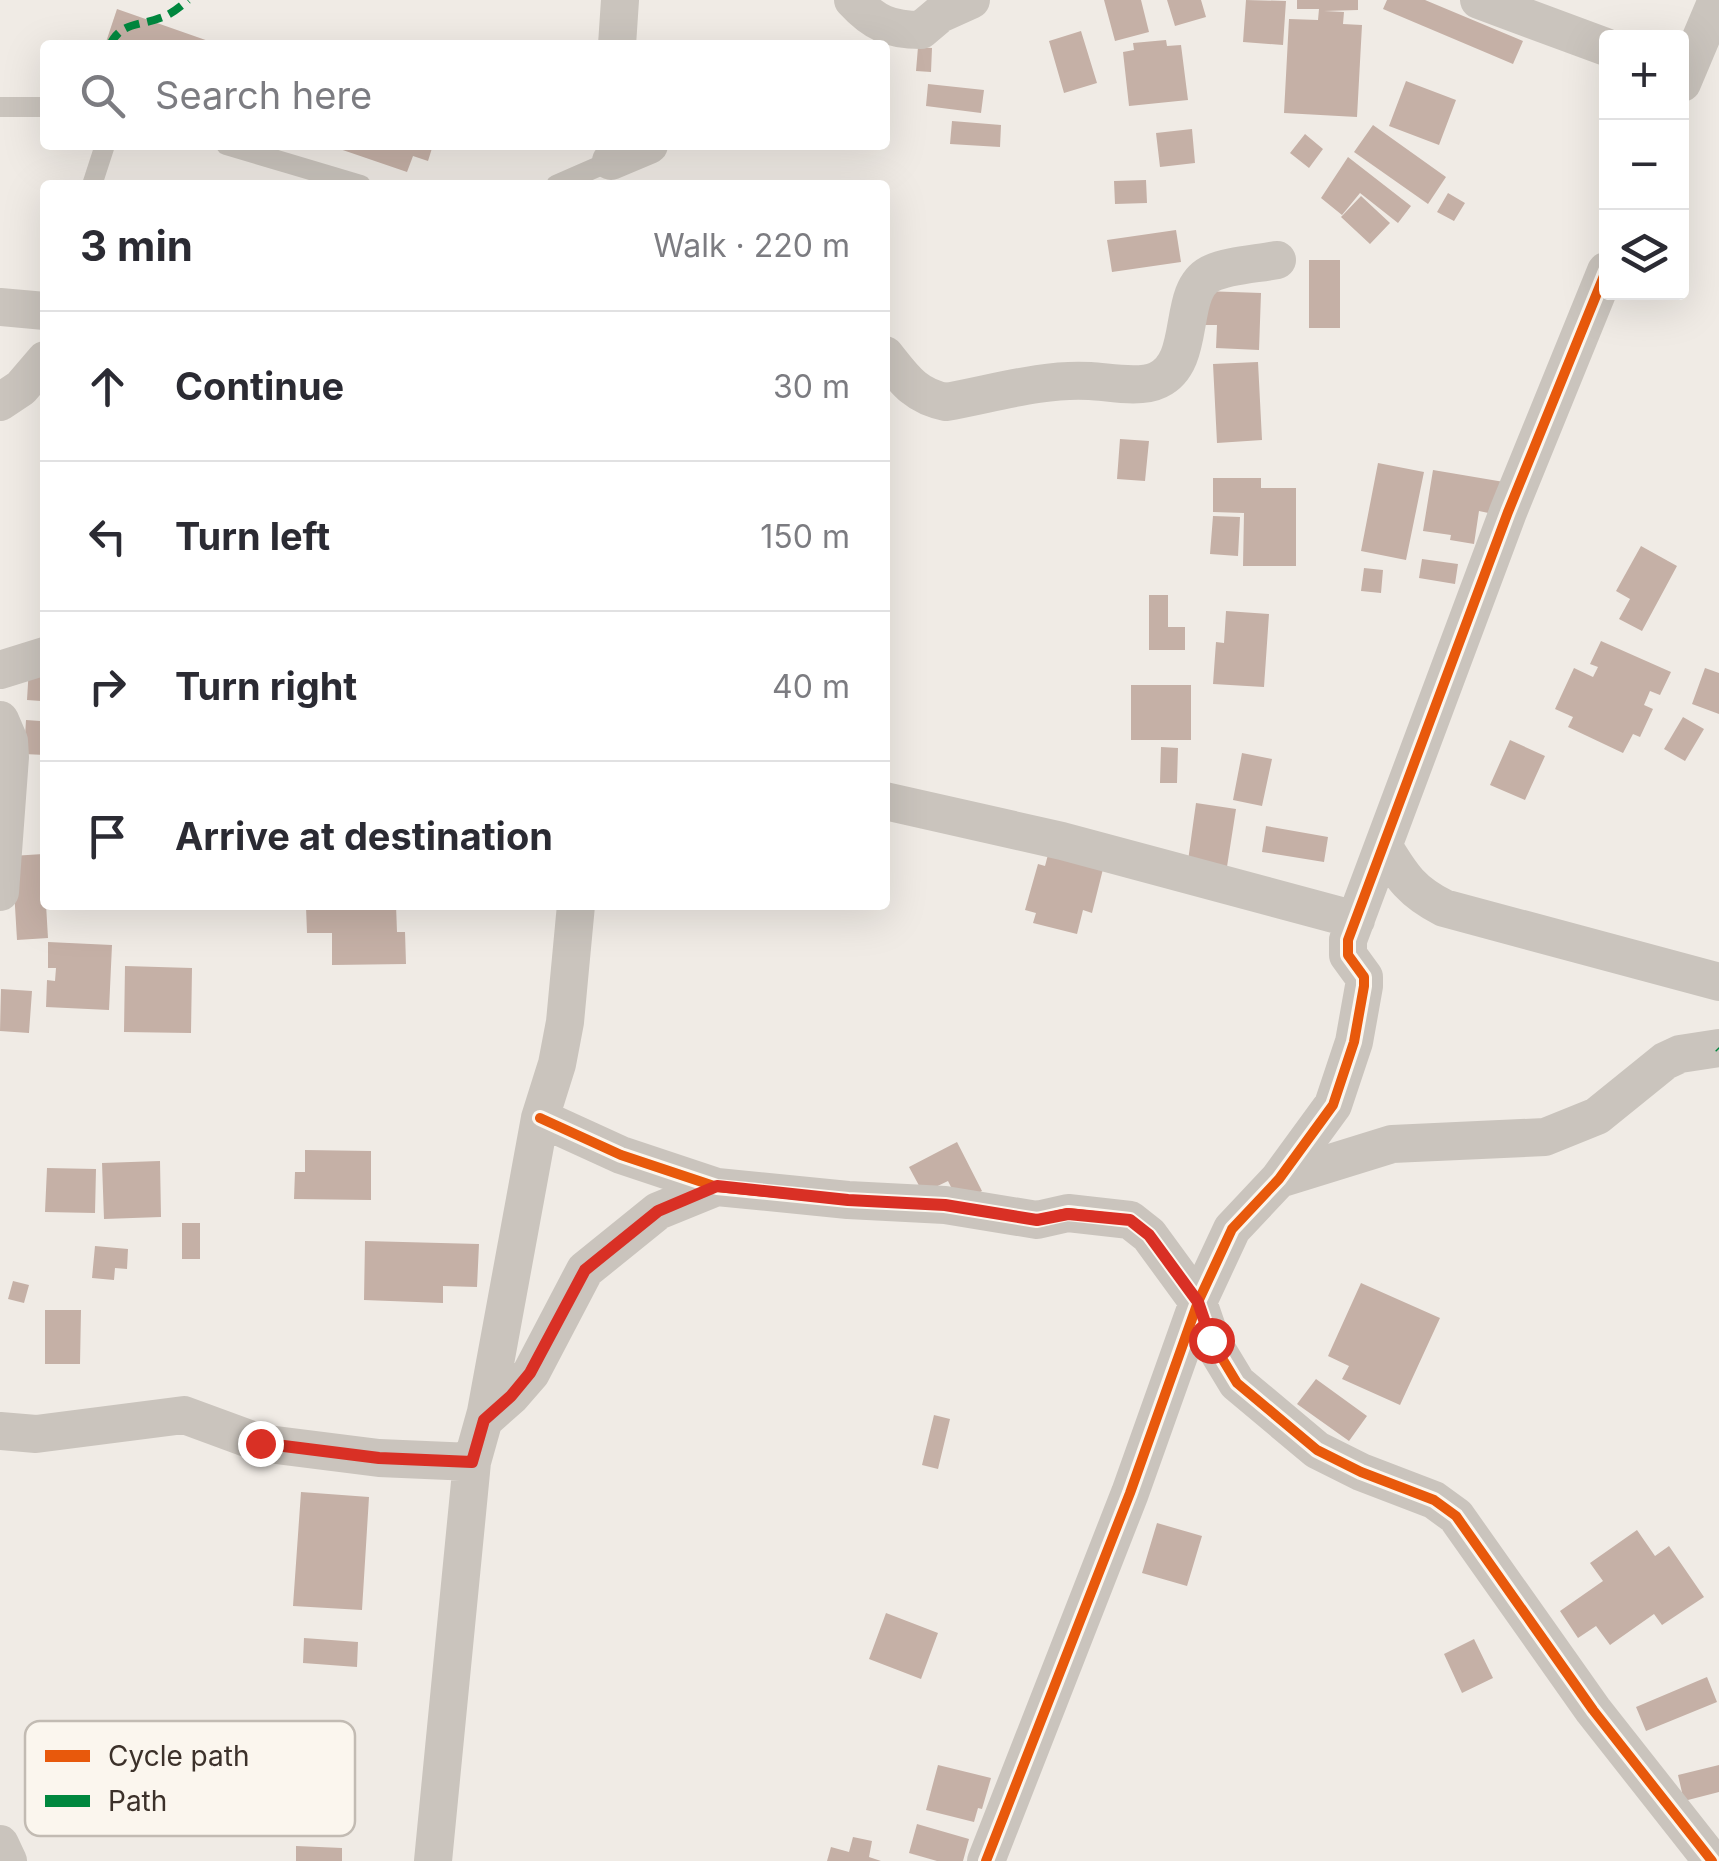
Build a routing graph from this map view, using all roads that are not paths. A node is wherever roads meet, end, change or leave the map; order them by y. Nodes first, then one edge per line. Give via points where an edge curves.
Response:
1 (620, 0) edge
2 (853, 0) edge
3 (971, 0) edge
4 (1479, 0) edge
5 (1717, 0) edge
6 (925, 15) edge
7 (617, 40) edge
8 (890, 42) edge
9 (1599, 43) edge
10 (1690, 78) edge
11 (0, 107) edge
12 (40, 107) edge
13 (103, 150) edge
14 (243, 150) edge
15 (639, 150) edge
16 (610, 164) edge
17 (94, 180) edge
18 (343, 180) edge
19 (569, 180) edge
20 (1277, 260) dead end
21 (1599, 287) edge
22 (0, 307) edge
23 (40, 311) edge
24 (40, 366) edge
25 (890, 370) edge
26 (899, 397) edge
27 (0, 402) edge
28 (40, 658) edge
29 (0, 670) edge
30 (0, 720) edge
31 (890, 802) edge
32 (1384, 848) junction
33 (0, 892) edge
34 (576, 910) edge
35 (1356, 920) junction
36 (1719, 982) edge
37 (1719, 1048) edge
38 (540, 1118) junction
39 (1279, 1179) junction
40 (717, 1186) junction
41 (1198, 1302) junction
42 (484, 1420) junction
43 (0, 1431) edge
44 (472, 1462) junction
45 (0, 1844) edge
46 (8, 1861) edge
47 (433, 1861) edge
48 (986, 1861) edge
49 (1712, 1861) edge

1 - 7 street
2 - 6 street via 881,25
3 - 6 street
4 - 9 street
5 - 10 street
6 - 8 street
11 - 12 lane
13 - 17 lane
14 - 18 lane
15 - 16 street
16 - 19 lane
20 - 26 street via 1201,281 1184,342 1157,382 1086,380 946,402
21 - 32 street via 1413,758
22 - 23 street
24 - 27 street
25 - 26 street
28 - 29 street
30 - 33 street via 10,757
31 - 35 street
32 - 35 street
32 - 36 street via 1406,882 1444,908
34 - 38 street via 565,1022
35 - 39 street via 1348,955 1364,977 1354,1042 1333,1105
37 - 39 street via 1665,1061 1597,1116 1556,1134 1392,1144
38 - 40 street via 621,1155
38 - 42 street
39 - 41 street via 1232,1229
40 - 41 street via 945,1205 1037,1220 1068,1214 1130,1220 1149,1235
40 - 42 street via 658,1211 585,1270 530,1373
41 - 48 street
41 - 49 street via 1237,1383 1280,1422 1317,1450 1434,1500 1456,1516 1593,1710
42 - 44 street
43 - 44 street via 36,1434 184,1415 260,1443
44 - 47 street
45 - 46 street

